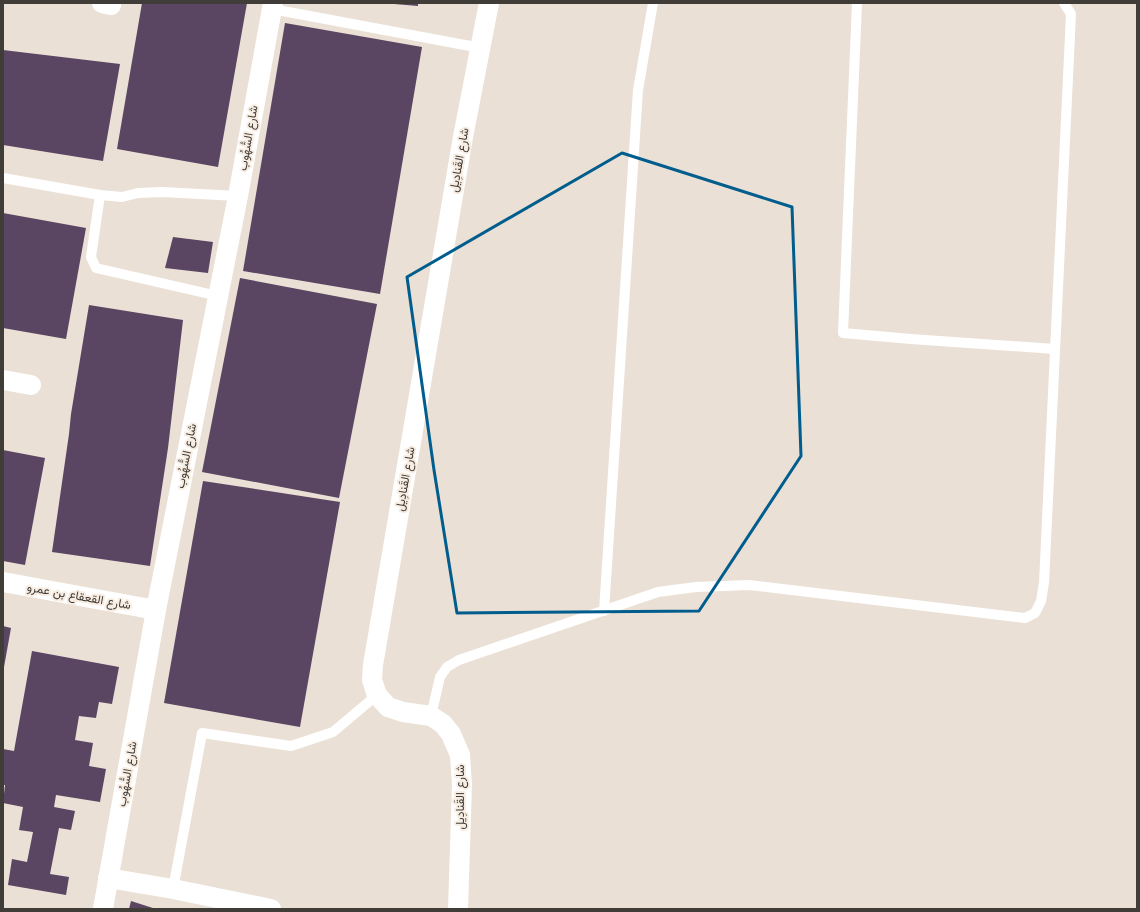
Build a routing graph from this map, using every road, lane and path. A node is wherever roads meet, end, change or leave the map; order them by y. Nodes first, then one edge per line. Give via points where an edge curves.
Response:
1 (489, 3) edge
2 (653, 3) edge
3 (857, 3) edge
4 (1064, 3) edge
5 (273, 6) edge
6 (480, 48) junction
7 (3, 178) edge
8 (100, 195) junction
9 (238, 196) junction
10 (218, 296) junction
11 (1055, 349) junction
12 (3, 380) edge
13 (31, 385) dead end
14 (3, 582) edge
15 (156, 610) junction
16 (604, 611) junction
17 (377, 695) junction
18 (431, 716) junction
19 (108, 878) junction
20 (173, 889) junction
21 (103, 909) edge
22 (272, 909) edge
23 (458, 909) edge

1 - 6 street, شارع القَنادِيل
2 - 16 lane via 638,90
3 - 11 lane via 843,333
4 - 11 lane via 1071,14
5 - 6 lane
5 - 9 street, شارع السُّهُوب
6 - 17 street, شارع القَنادِيل via 374,665 372,680
7 - 8 lane
8 - 9 lane via 122,197 162,192
8 - 10 lane via 91,256 96,268
9 - 10 street, شارع السُّهُوب
10 - 15 street, شارع السُّهُوب
11 - 16 lane via 1044,583 1041,601 1035,613 1025,618 749,585 696,586 658,592
12 - 13 street
14 - 15 street, شارع القعقاع بن عمرو
15 - 19 street, شارع السُّهُوب
16 - 18 lane via 459,660 447,667 440,677
17 - 18 street via 388,707
17 - 20 lane via 333,732 291,746 202,733
18 - 23 street, شارع القَنادِيل via 443,724 451,734 460,755 462,785
19 - 20 street
19 - 21 street, شارع السُّهُوب
20 - 22 street

